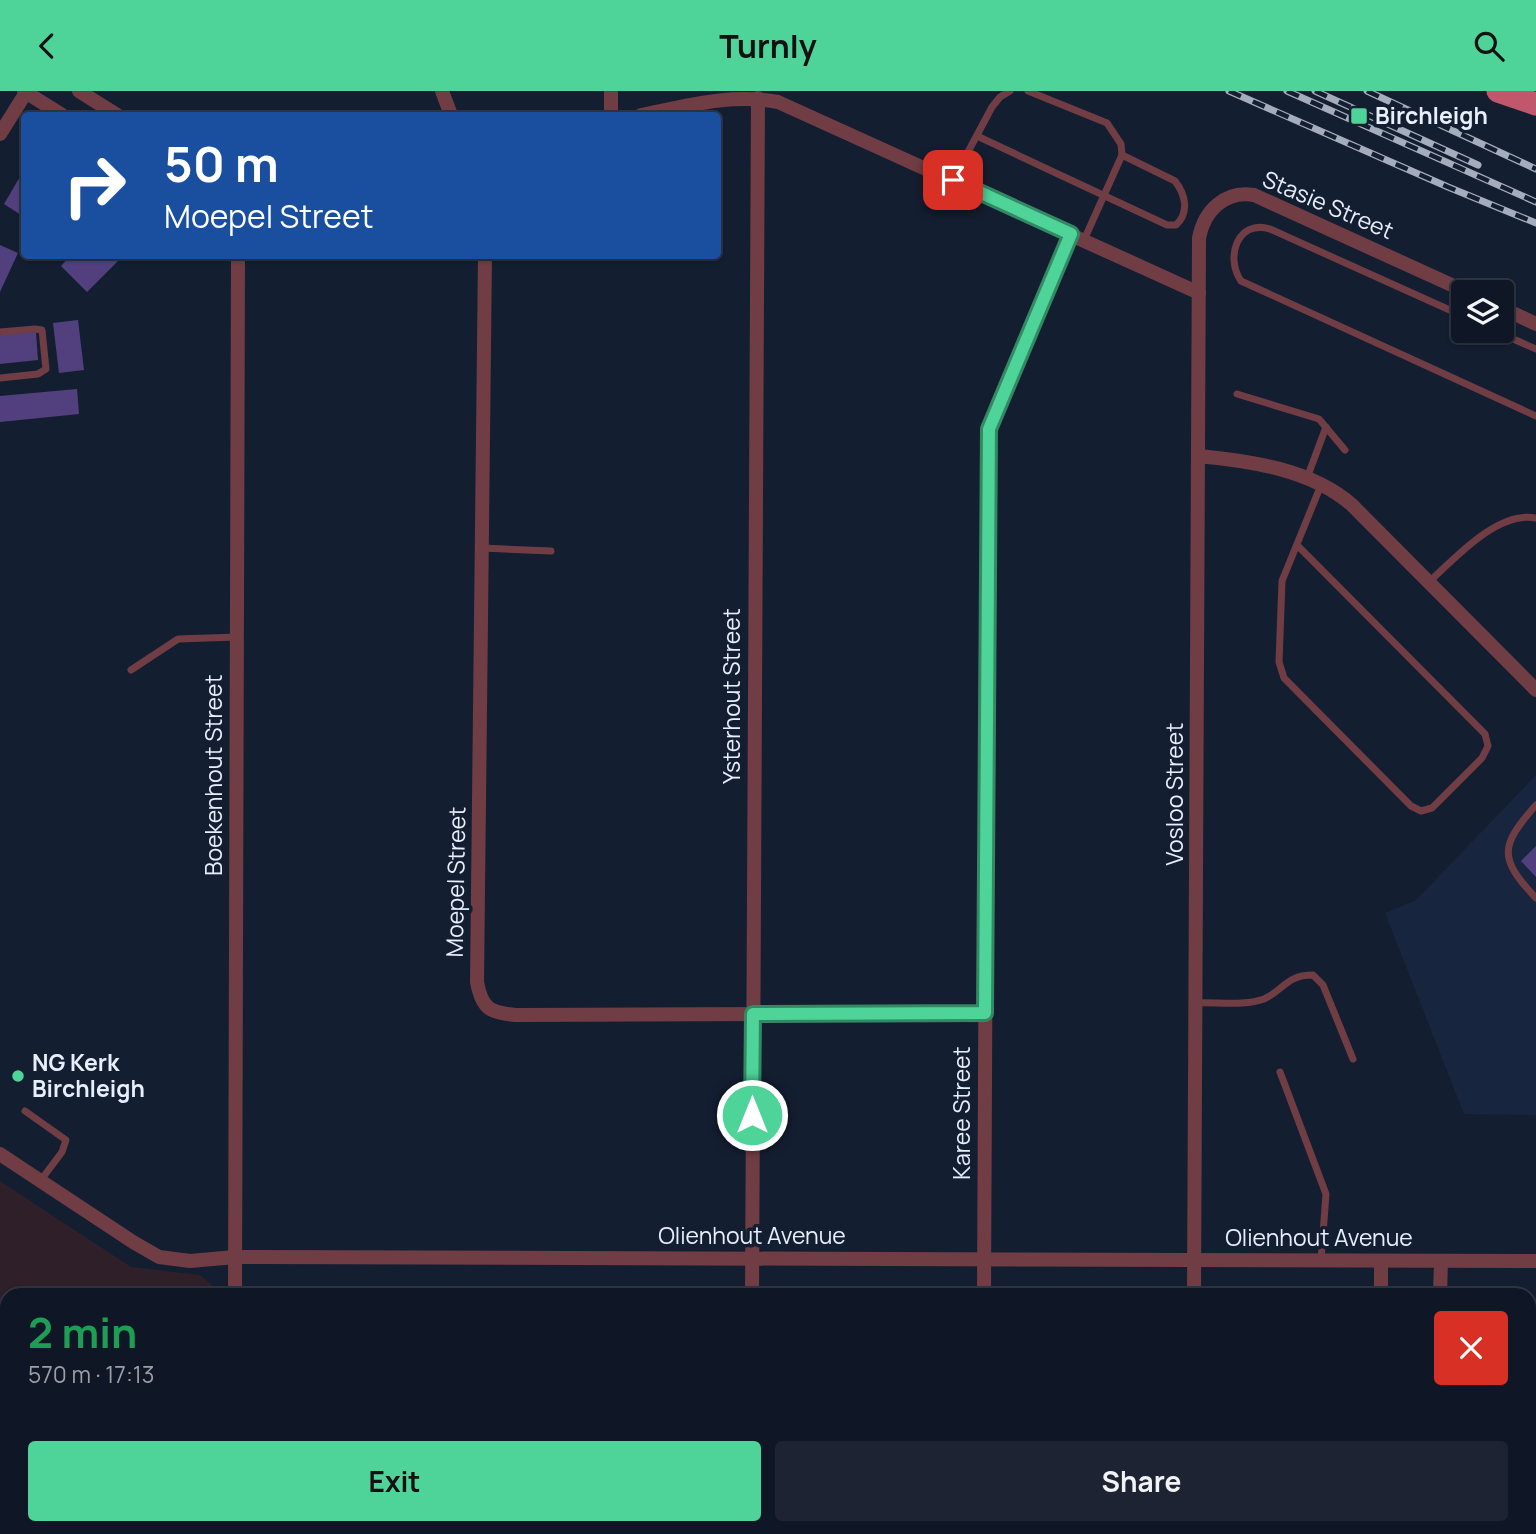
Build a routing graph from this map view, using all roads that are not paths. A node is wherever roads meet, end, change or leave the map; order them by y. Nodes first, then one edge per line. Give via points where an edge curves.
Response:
1 (26, 91) edge
2 (79, 91) edge
3 (442, 91) edge
4 (611, 91) edge
5 (1010, 91) edge
6 (1028, 91) edge
7 (1498, 91) edge
8 (758, 98) junction
9 (1536, 104) edge
10 (58, 112) edge
11 (112, 112) edge
12 (450, 112) edge
13 (611, 112) edge
14 (656, 112) edge
15 (0, 134) edge
16 (977, 136) junction
17 (1122, 155) junction
18 (953, 180) junction
19 (1103, 194) junction
20 (1077, 237) junction
21 (238, 259) edge
22 (485, 259) edge
23 (1451, 285) edge
24 (1199, 293) junction
25 (1451, 311) edge
26 (1514, 314) edge
27 (1536, 324) edge
28 (0, 332) edge
29 (1514, 339) edge
30 (1536, 349) edge
31 (0, 378) edge
32 (1237, 394) dead end
33 (1536, 416) edge
34 (1326, 427) junction
35 (1345, 450) dead end
36 (1198, 456) junction
37 (1307, 478) junction
38 (1321, 485) junction
39 (1536, 518) edge
40 (1298, 546) junction
41 (482, 548) junction
42 (551, 551) dead end
43 (1429, 582) junction
44 (237, 637) junction
45 (131, 670) dead end
46 (1536, 690) edge
47 (1536, 805) edge
48 (1536, 898) edge
49 (1197, 1003) junction
50 (985, 1013) junction
51 (753, 1014) junction
52 (1353, 1059) dead end
53 (1280, 1072) dead end
54 (25, 1111) dead end
55 (0, 1154) edge
56 (40, 1181) junction
57 (235, 1257) junction
58 (752, 1259) junction
59 (984, 1260) junction
60 (1194, 1260) junction
61 (1321, 1261) junction
62 (1381, 1261) junction
63 (1441, 1261) junction
64 (1536, 1261) edge
65 (235, 1288) edge
66 (752, 1288) edge
67 (984, 1288) edge
68 (1194, 1288) edge
69 (1381, 1288) edge
70 (1440, 1288) edge

1 - 10 street
1 - 15 street
2 - 11 street
3 - 12 street
4 - 13 street
5 - 16 lane via 992,107
6 - 17 lane via 1107,123 1121,144
7 - 9 main road
8 - 14 street
8 - 18 street via 795,109
8 - 51 street, Ysterhout Street
16 - 18 lane
16 - 19 lane
17 - 19 lane
17 - 19 lane via 1175,181 1184,199 1182,220 1167,225
18 - 20 street
19 - 20 lane
20 - 24 street
20 - 50 street, Karee Street via 989,429
21 - 44 street, Boekenhout Street
22 - 41 street, Moepel Street
23 - 24 street, Stasie Street via 1266,200 1237,194 1220,202 1201,227
24 - 36 street, Vosloo Street
25 - 33 lane via 1262,226 1250,228 1237,241 1235,270 1246,284
26 - 27 street
28 - 31 lane via 42,330 46,369
29 - 30 lane
32 - 34 lane via 1319,419
34 - 35 lane
34 - 37 lane
36 - 37 street via 1236,460
36 - 49 street, Vosloo Street
37 - 38 street
38 - 40 lane
38 - 43 street via 1352,505
39 - 43 lane via 1530,516 1485,532
40 - 40 lane via 1280,589 1279,662 1284,678 1411,806 1421,811 1432,808 1482,758 1488,746 1485,734
41 - 42 lane
41 - 51 street, Moepel Street via 477,982 483,1003 500,1014 516,1015
43 - 46 street
44 - 45 lane via 178,639
44 - 57 street, Boekenhout Street
47 - 48 lane via 1516,827 1508,854 1515,876
49 - 52 lane via 1253,1002 1288,981 1313,975 1323,985
49 - 60 street, Vosloo Street
50 - 51 street, Moepel Street
50 - 59 street, Karee Street
51 - 58 street, Ysterhout Street
53 - 61 lane via 1326,1194
54 - 56 lane via 66,1140
55 - 56 street, Olienhout Avenue
56 - 57 street, Olienhout Avenue via 159,1257 190,1261
57 - 58 street, Olienhout Avenue
57 - 65 street, Boekenhout Street
58 - 59 street, Olienhout Avenue
58 - 66 street, Ysterhout Street
59 - 60 street, Olienhout Avenue
59 - 67 street, Karee Street
60 - 61 street, Olienhout Avenue
60 - 68 street, Vosloo Street
61 - 62 street, Olienhout Avenue
62 - 63 street, Olienhout Avenue
62 - 69 street
63 - 64 street, Olienhout Avenue
63 - 70 street

